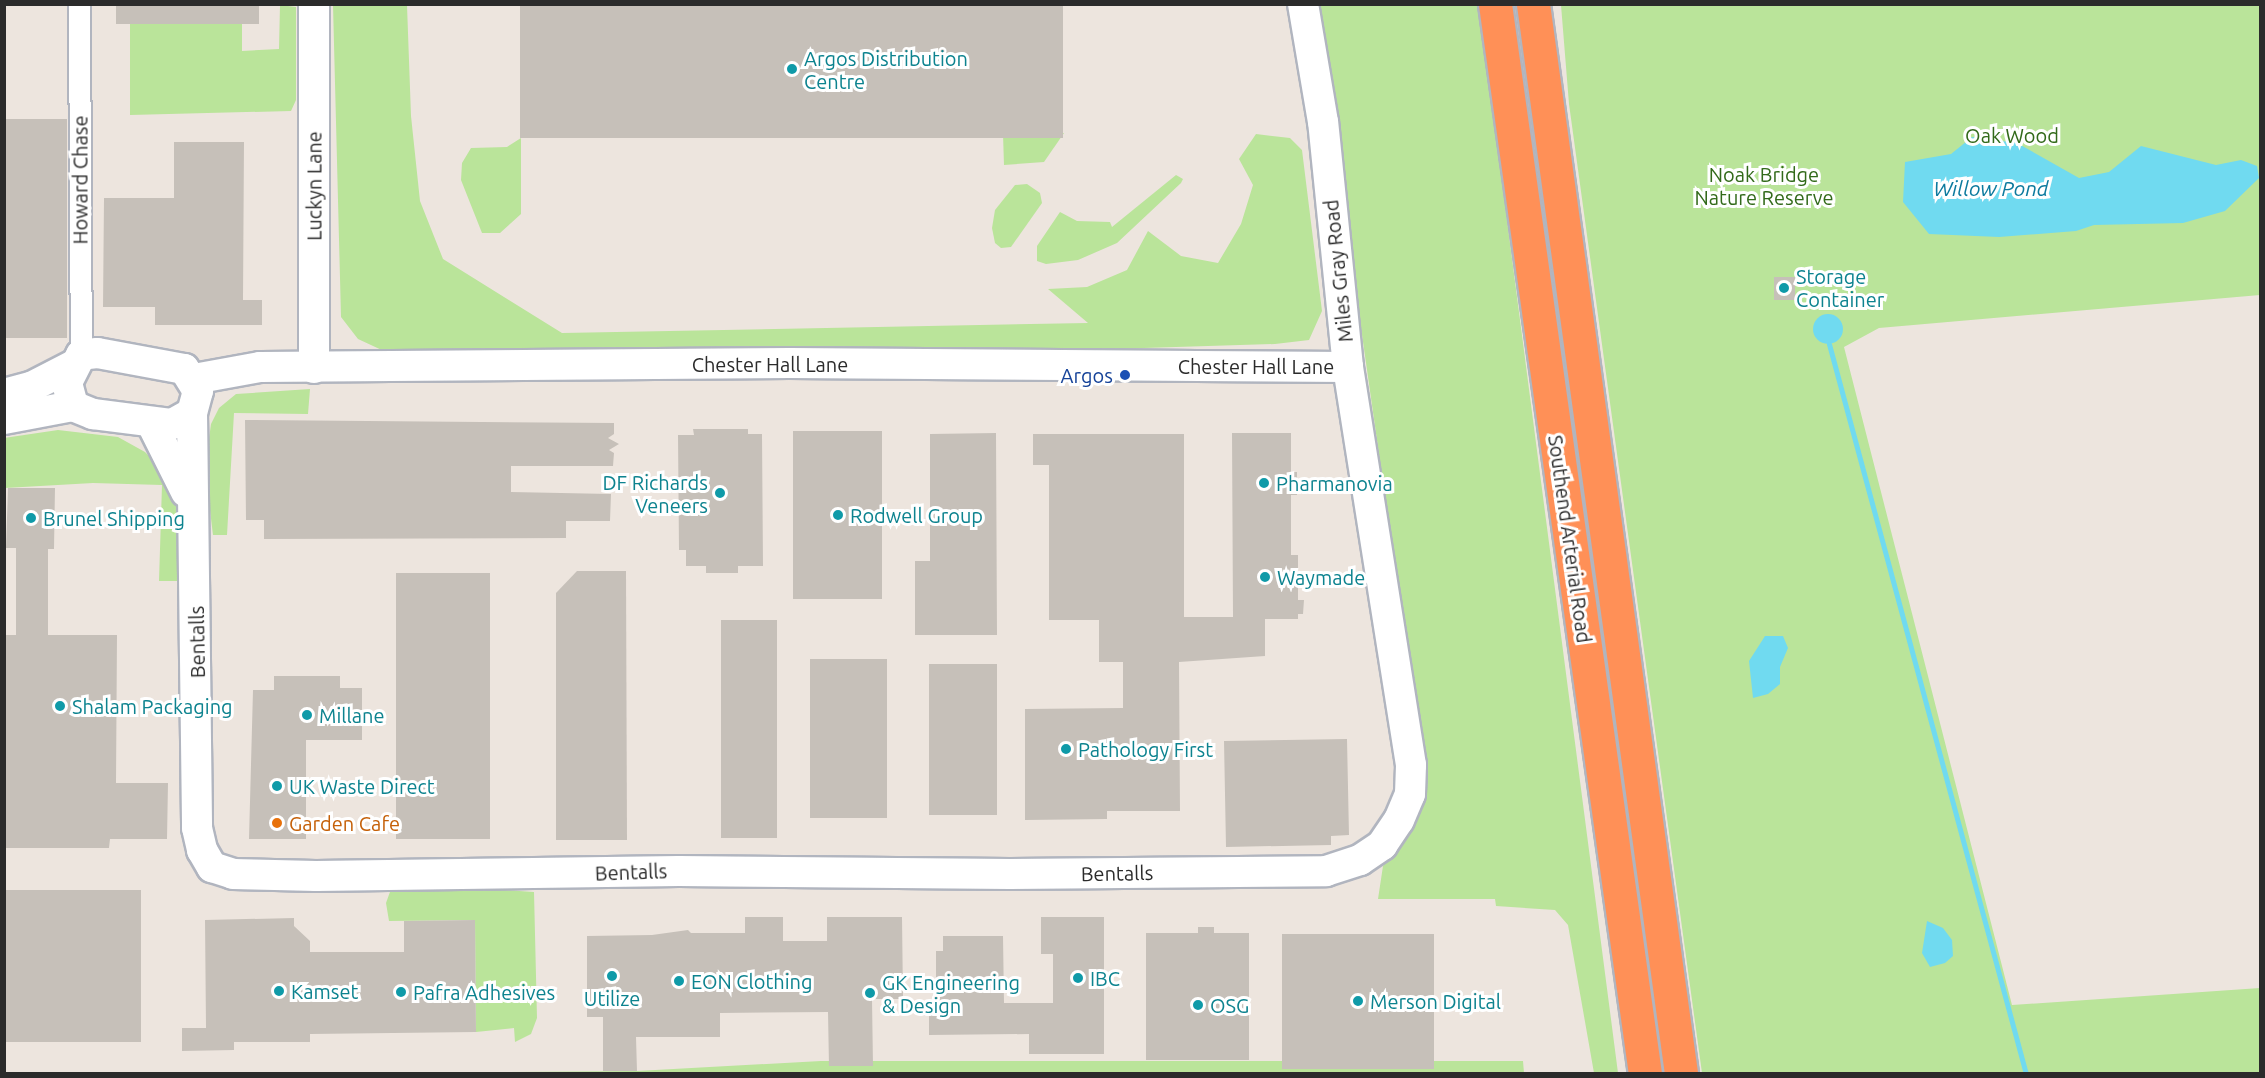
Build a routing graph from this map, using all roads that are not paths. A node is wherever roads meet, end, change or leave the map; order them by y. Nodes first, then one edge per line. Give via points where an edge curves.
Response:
1 (79, 4) edge
2 (314, 4) edge
3 (1303, 4) edge
4 (1495, 4) edge
5 (1533, 4) edge
6 (77, 360) junction
7 (1348, 367) junction
8 (314, 368) junction
9 (194, 379) junction
10 (4, 394) edge
11 (73, 406) junction
12 (192, 412) junction
13 (4, 419) edge
14 (152, 424) junction
15 (191, 503) junction
16 (1399, 820) joint
17 (1645, 1074) edge
18 (1681, 1074) edge

1 - 6 street, Howard Chase
2 - 8 street, Luckyn Lane
3 - 7 street, Miles Gray Road via 1323,122
4 - 17 highway, Southend Arterial Road
5 - 18 highway, Southend Arterial Road
6 - 9 street via 97,353 184,369
6 - 10 street via 31,387
6 - 11 street via 67,383
7 - 8 street, Chester Hall Lane via 790,363
7 - 16 street, Miles Gray Road via 1411,765 1410,794
8 - 9 street, Chester Hall Lane via 260,367
9 - 12 street, Bentalls via 198,391
11 - 13 street
11 - 14 street via 93,414
12 - 14 street via 172,424
12 - 15 street, Bentalls
14 - 15 street, Bentalls via 172,456
15 - 16 street, Bentalls via 197,592 197,828 202,850 212,867 232,874 1326,871 1360,860 1382,845

